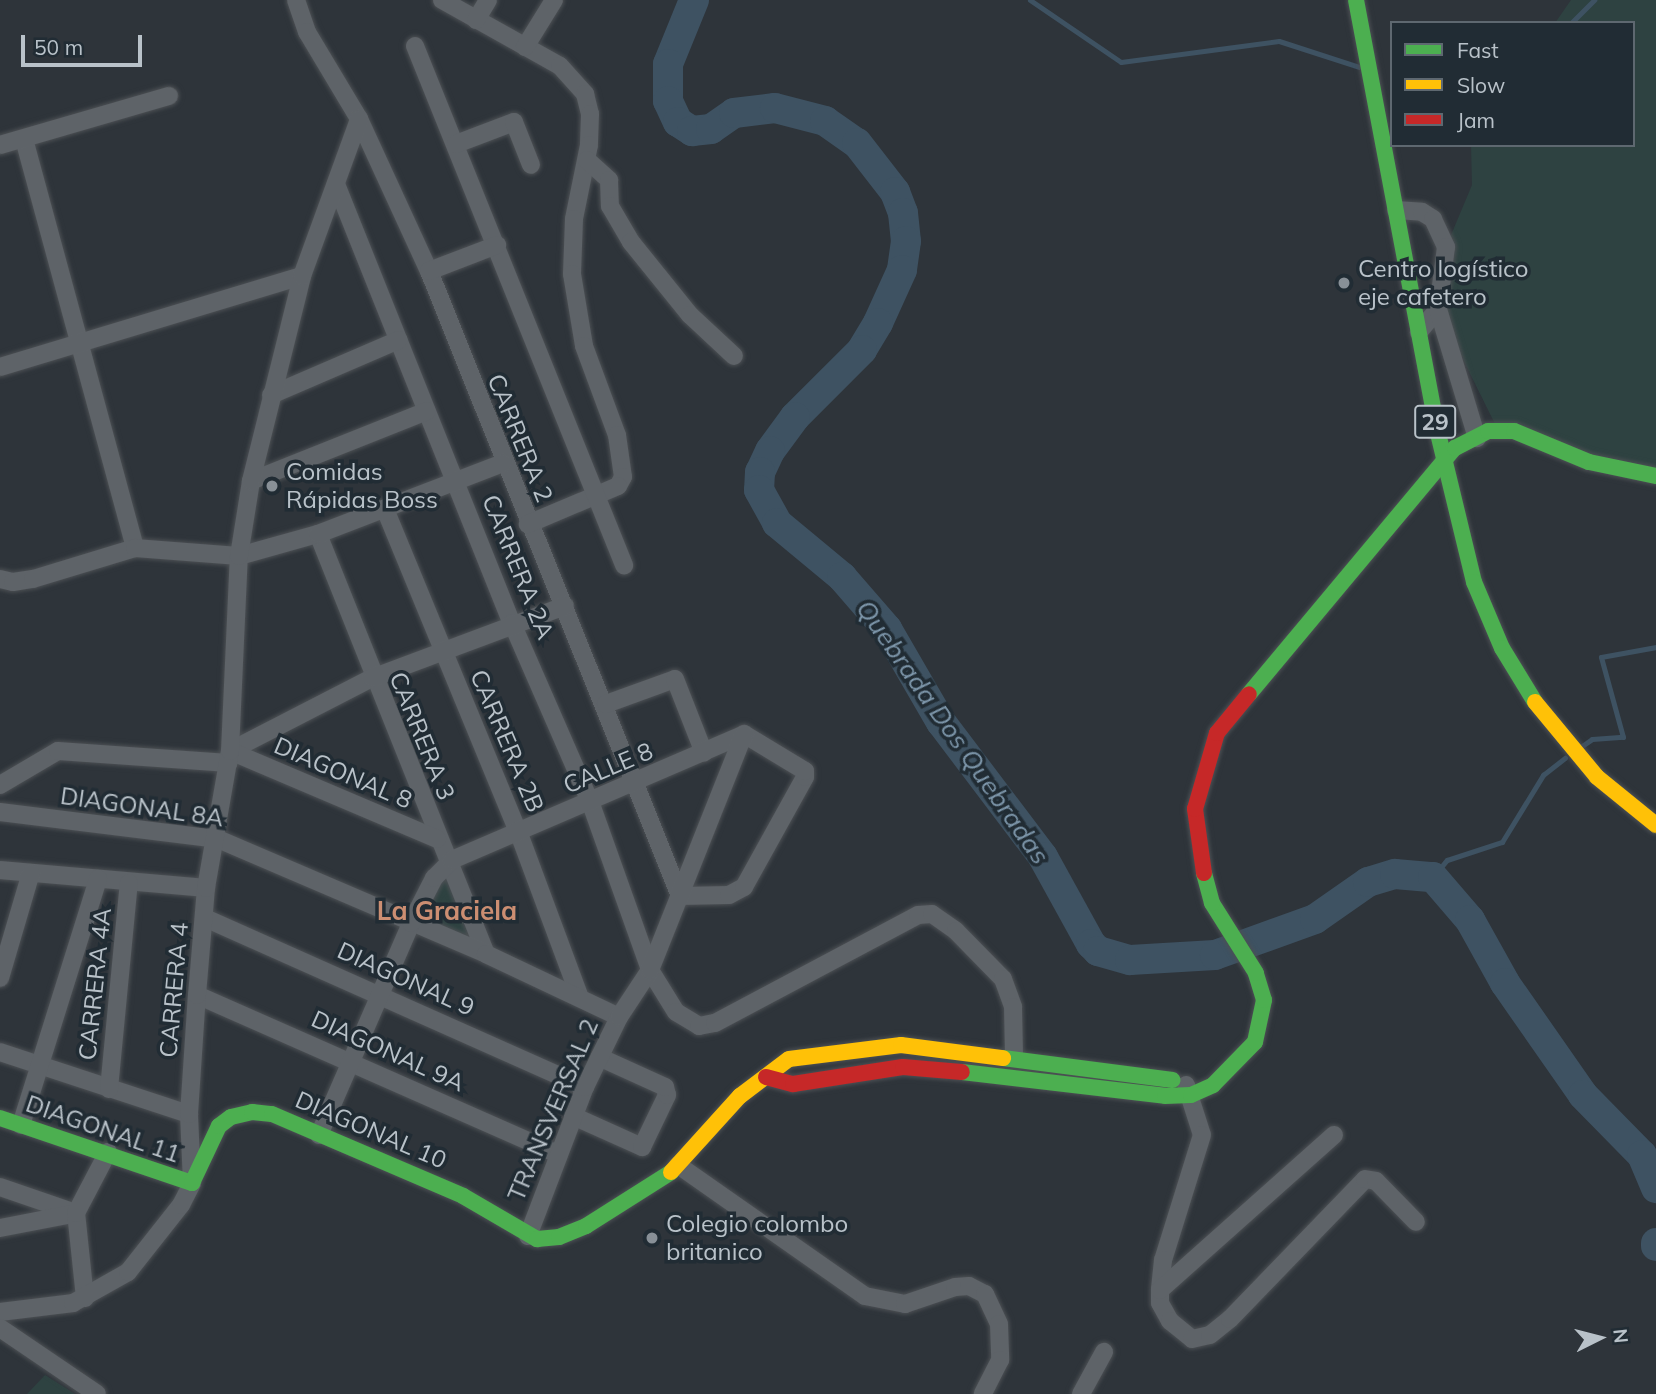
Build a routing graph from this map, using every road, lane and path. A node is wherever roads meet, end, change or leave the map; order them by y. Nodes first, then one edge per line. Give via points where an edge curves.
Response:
1 (442, 0) edge
2 (488, 0) edge
3 (554, 0) edge
4 (1356, 0) edge
5 (296, 4) edge
6 (476, 20) junction
7 (415, 46) dead end
8 (525, 47) junction
9 (169, 96) dead end
10 (359, 119) junction
11 (24, 139) junction
12 (456, 144) junction
13 (0, 145) edge
14 (586, 160) junction
15 (531, 165) dead end
16 (336, 184) junction
17 (1396, 210) junction
18 (496, 245) junction
19 (429, 271) junction
20 (302, 276) junction
21 (1437, 309) junction
22 (1419, 331) junction
23 (399, 340) junction
24 (78, 341) junction
25 (734, 356) dead end
26 (0, 367) edge
27 (271, 395) junction
28 (427, 411) junction
29 (1477, 438) junction
30 (1443, 458) junction
31 (503, 463) junction
32 (1656, 476) edge
33 (251, 481) junction
34 (457, 482) junction
35 (596, 495) junction
36 (385, 509) junction
37 (528, 524) junction
38 (318, 534) junction
39 (135, 548) junction
40 (239, 556) junction
41 (624, 565) dead end
42 (0, 579) edge
43 (565, 606) junction
44 (512, 623) junction
45 (443, 651) junction
46 (372, 678) junction
47 (606, 704) junction
48 (744, 734) junction
49 (704, 753) junction
50 (230, 757) junction
51 (638, 784) junction
52 (0, 785) edge
53 (591, 804) junction
54 (0, 812) edge
55 (1656, 825) edge
56 (518, 831) junction
57 (218, 839) junction
58 (437, 839) junction
59 (452, 860) junction
60 (0, 870) edge
61 (31, 873) junction
62 (99, 879) junction
63 (129, 883) junction
64 (206, 888) junction
65 (680, 896) junction
66 (205, 918) junction
67 (411, 923) junction
68 (486, 954) junction
69 (650, 970) junction
70 (0, 978) edge
71 (382, 994) junction
72 (197, 995) junction
73 (579, 995) junction
74 (619, 1017) junction
75 (0, 1052) edge
76 (1014, 1056) junction
77 (599, 1057) junction
78 (353, 1061) junction
79 (39, 1067) junction
80 (766, 1077) junction
81 (585, 1087) junction
82 (109, 1089) junction
83 (1188, 1089) junction
84 (189, 1114) junction
85 (573, 1116) junction
86 (0, 1118) edge
87 (21, 1125) junction
88 (319, 1135) junction
89 (1334, 1135) dead end
90 (108, 1152) junction
91 (558, 1154) junction
92 (678, 1165) junction
93 (192, 1183) junction
94 (0, 1187) edge
95 (76, 1213) junction
96 (1416, 1222) dead end
97 (0, 1227) edge
98 (527, 1236) junction
99 (1160, 1290) junction
100 (85, 1298) junction
101 (0, 1312) edge
102 (0, 1328) edge
103 (1104, 1352) dead end
104 (97, 1394) edge
105 (983, 1394) edge
106 (1081, 1394) edge

1 - 6 street
2 - 6 street
3 - 8 street
4 - 17 main road, 29
5 - 10 street, CARRERA 2
6 - 8 street
7 - 12 street
8 - 14 street via 560,65 586,94 590,114
9 - 11 street
10 - 16 street, CARRERA 4
10 - 19 street, CARRERA 2
11 - 13 street
11 - 24 street
12 - 15 street via 514,121
12 - 18 street
14 - 25 street via 609,180 610,206 631,242 690,315
14 - 35 street via 573,219 572,274 584,346 622,454 623,477 618,486
16 - 20 street, CARRERA 4
16 - 23 street, CARRERA 2A
17 - 21 street via 1422,212 1442,230 1446,272
17 - 22 main road, 29
18 - 19 street
18 - 35 street
19 - 31 street, CARRERA 2
20 - 24 street
20 - 27 street, CARRERA 4
21 - 22 street
21 - 29 street
22 - 30 main road, 29
23 - 27 street
23 - 28 street, CARRERA 2A
24 - 26 street
24 - 39 street
27 - 33 street, CARRERA 4
28 - 33 street
28 - 34 street, CARRERA 2A
29 - 30 main road
29 - 32 main road via 1488,430 1514,431 1589,462
30 - 55 main road, 29 via 1487,616 1527,695 1582,762
30 - 83 main road via 1217,733 1195,809 1197,849 1212,903 1256,973 1264,1000 1255,1042 1213,1085
31 - 34 street
31 - 37 street, CARRERA 2
33 - 40 street, CARRERA 4
34 - 36 street
34 - 44 street, CARRERA 2A
35 - 37 street
35 - 41 street
36 - 38 street
36 - 45 street, CARRERA 2B
37 - 43 street, CARRERA 2
38 - 40 street
38 - 46 street, CARRERA 3
39 - 40 street
39 - 42 street via 33,579
40 - 50 street, CARRERA 4
43 - 44 street
43 - 47 street, CARRERA 2
44 - 45 street
44 - 53 street, CARRERA 2A
45 - 46 street
45 - 56 street, CARRERA 2B
46 - 50 street
46 - 58 street, CARRERA 3
47 - 49 street via 675,679
47 - 51 street, CARRERA 2
48 - 49 street, CALLE 8
48 - 65 street, TRANSVERSAL 2
48 - 65 street via 805,771 805,777 744,887 729,895
49 - 51 street, CALLE 8
50 - 52 street, DIAGONAL 8 via 58,751
50 - 57 street, CARRERA 4
50 - 58 street, DIAGONAL 8
51 - 53 street, CALLE 8
51 - 65 street, CARRERA 2
53 - 56 street, CALLE 8
53 - 69 street, CARRERA 2A
54 - 57 street, DIAGONAL 8A
56 - 59 street, CALLE 8
56 - 73 street, CARRERA 2B
57 - 64 street, CARRERA 4
57 - 67 street, DIAGONAL 8A
58 - 59 street, CARRERA 3
59 - 67 street via 434,878
59 - 68 street, CARRERA 3
60 - 61 street
61 - 62 street
61 - 70 street
62 - 63 street
62 - 79 street
63 - 64 street
63 - 82 street, CARRERA 4A
64 - 66 street, CARRERA 4
65 - 69 street, TRANSVERSAL 2
66 - 71 street, DIAGONAL 9
66 - 72 street, CARRERA 4
67 - 68 street, DIAGONAL 8A
67 - 71 street
68 - 73 street, DIAGONAL 8A
69 - 74 street, TRANSVERSAL 2
69 - 76 street, CARRERA 2A via 676,1012 699,1026 737,1012 918,915 932,914 956,931 1003,979 1013,1007
71 - 78 street
71 - 81 street, DIAGONAL 9
72 - 78 street, DIAGONAL 9A
72 - 84 street, CARRERA 4
73 - 74 street, DIAGONAL 8A
74 - 77 street, TRANSVERSAL 2
75 - 79 street
76 - 80 main road via 888,1046 789,1059
76 - 83 main road
77 - 81 street, TRANSVERSAL 2
77 - 85 street via 668,1090 642,1147
78 - 88 street
78 - 91 street, DIAGONAL 9A
79 - 82 street
79 - 87 street
80 - 83 main road via 793,1084 903,1067
80 - 92 main road via 740,1096
81 - 85 street, TRANSVERSAL 2
82 - 84 street
83 - 99 street via 1202,1135 1163,1260
84 - 93 street, CARRERA 4
85 - 91 street, TRANSVERSAL 2
86 - 87 main road, DIAGONAL 11
87 - 90 main road, DIAGONAL 11
88 - 93 main road, DIAGONAL 10 via 272,1114 231,1117 219,1126
88 - 98 main road, DIAGONAL 10 via 463,1196
89 - 99 street
90 - 93 main road, DIAGONAL 11
90 - 95 street
91 - 98 street, TRANSVERSAL 2
92 - 98 main road via 641,1193 559,1237
92 - 105 street via 865,1296 905,1304 955,1287 969,1286 985,1294 999,1324 1000,1360
93 - 100 street via 181,1205 128,1272
94 - 95 street
95 - 97 street
95 - 100 street
96 - 99 street via 1376,1181 1365,1179 1230,1319 1201,1339 1192,1339 1170,1321
100 - 101 street via 56,1307
102 - 104 street
103 - 106 street

